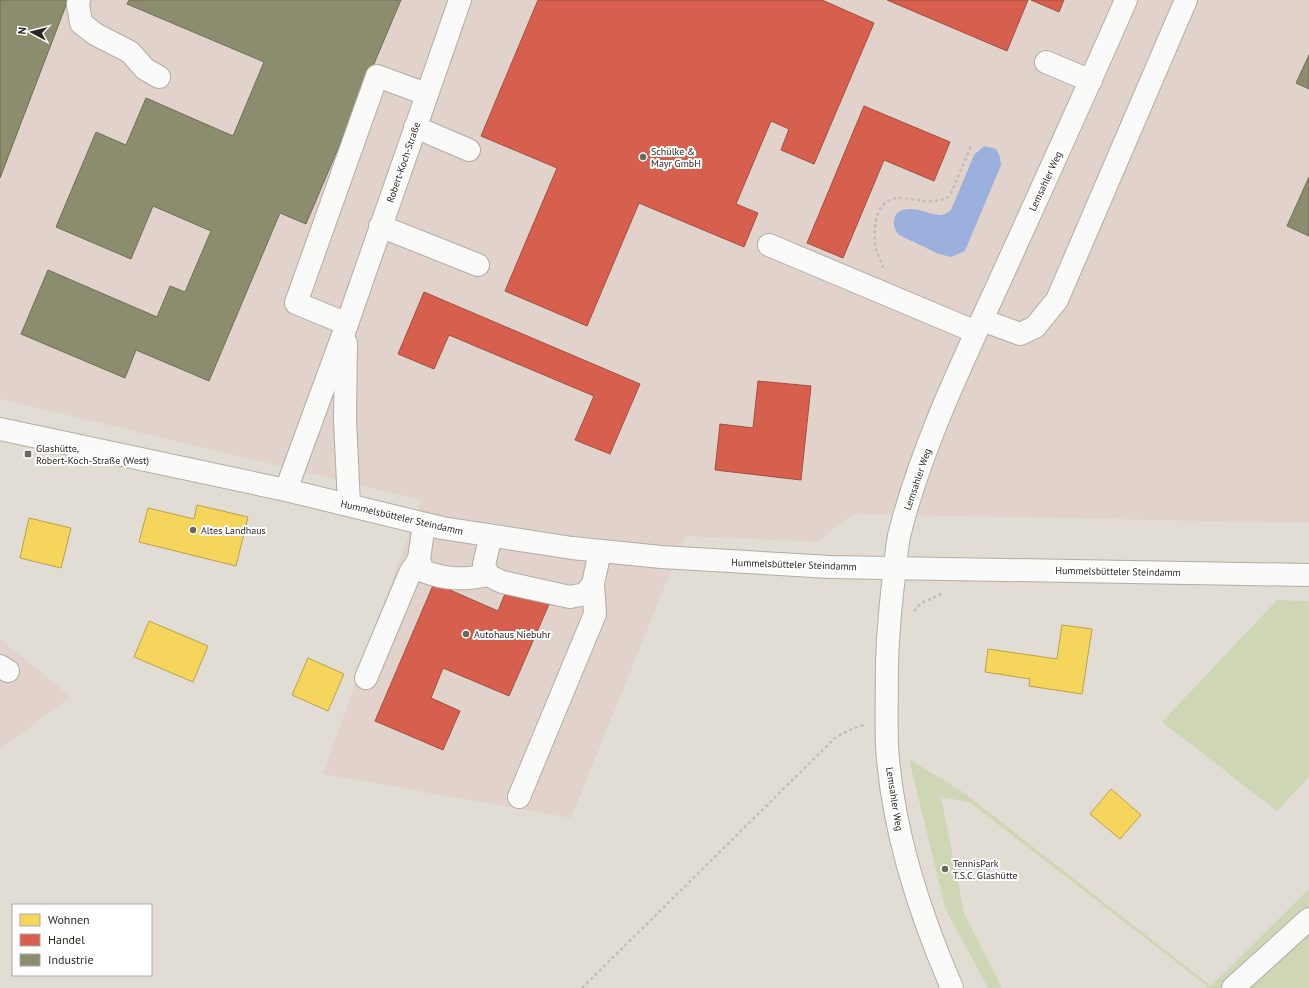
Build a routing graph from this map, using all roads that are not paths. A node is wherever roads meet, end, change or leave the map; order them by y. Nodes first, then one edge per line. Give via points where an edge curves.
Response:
1 (80, 0) edge
2 (460, 0) edge
3 (1126, 0) edge
4 (1186, 0) edge
5 (1046, 62) dead end
6 (159, 77) dead end
7 (1091, 81) junction
8 (426, 94) junction
9 (415, 126) junction
10 (469, 150) dead end
11 (380, 226) junction
12 (769, 244) dead end
13 (478, 265) dead end
14 (347, 324) junction
15 (979, 326) junction
16 (0, 429) edge
17 (286, 490) junction
18 (349, 505) junction
19 (424, 524) junction
20 (491, 536) junction
21 (600, 551) junction
22 (419, 559) junction
23 (895, 568) junction
24 (488, 575) junction
25 (1309, 575) edge
26 (593, 584) junction
27 (366, 678) dead end
28 (519, 798) dead end
29 (1309, 919) edge
30 (952, 988) edge
31 (1233, 988) edge

1 - 6 street via 78,4 81,23 95,34 130,52 145,68
2 - 8 street, Robert-Koch-Straße
3 - 7 street, Lemsahler Weg
4 - 15 street via 1057,300 1035,328 1020,334
5 - 7 street
7 - 15 street, Lemsahler Weg
8 - 9 street, Robert-Koch-Straße
8 - 14 street via 377,76 296,303
9 - 10 street
9 - 11 street, Robert-Koch-Straße
11 - 13 street
11 - 14 street, Robert-Koch-Straße
12 - 15 street via 875,289
14 - 17 street, Robert-Koch-Straße
14 - 18 street, Robert-Koch-Straße via 345,419
15 - 23 street, Lemsahler Weg via 913,486 898,540
16 - 17 street, Hummelsbütteler Steindamm
17 - 18 street, Hummelsbütteler Steindamm
18 - 19 street, Hummelsbütteler Steindamm
19 - 20 street, Hummelsbütteler Steindamm
19 - 22 street
20 - 21 street, Hummelsbütteler Steindamm
20 - 24 street via 484,564
21 - 23 street, Hummelsbütteler Steindamm via 661,558
21 - 26 street
22 - 24 street via 423,571 438,577 466,580
22 - 27 street via 410,573
23 - 25 street, Hummelsbütteler Steindamm
23 - 30 street, Lemsahler Weg via 888,633 886,722 890,775 898,823 914,883 934,946
24 - 26 street via 502,582 570,597 585,594
26 - 28 street via 594,614
29 - 31 street

